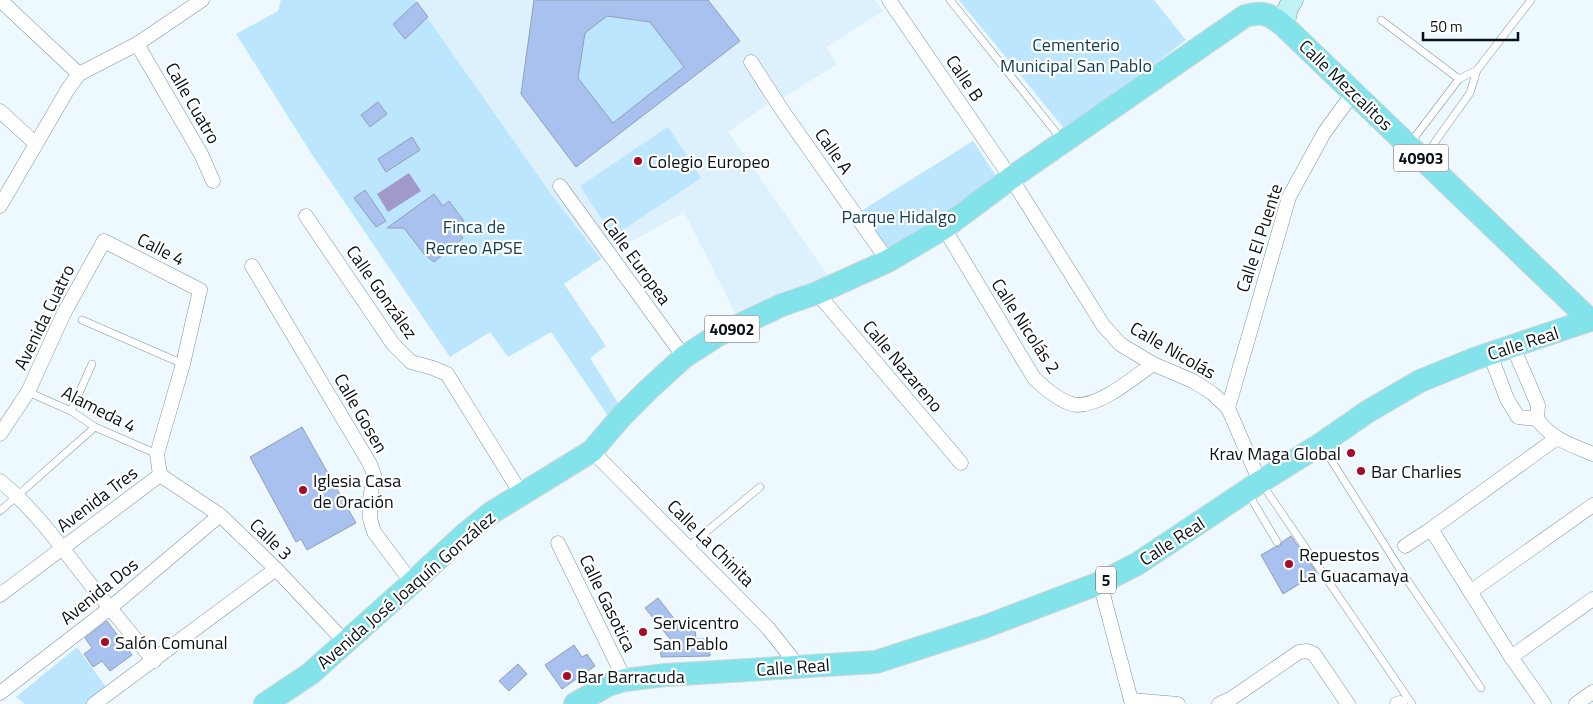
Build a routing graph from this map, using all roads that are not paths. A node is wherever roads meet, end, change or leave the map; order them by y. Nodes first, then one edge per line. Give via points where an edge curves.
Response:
1 (0, 0) edge
2 (202, 0) edge
3 (889, 0) edge
4 (950, 0) edge
5 (1267, 0) edge
6 (1293, 0) edge
7 (1531, 0) edge
8 (1245, 16) junction
9 (1381, 20) dead end
10 (1284, 26) junction
11 (137, 44) junction
12 (751, 62) dead end
13 (1477, 70) junction
14 (79, 74) junction
15 (1459, 79) junction
16 (1353, 93) junction
17 (0, 111) edge
18 (1064, 142) junction
19 (36, 144) junction
20 (1415, 152) junction
21 (1011, 178) junction
22 (213, 181) dead end
23 (560, 186) dead end
24 (0, 206) edge
25 (306, 216) dead end
26 (944, 228) junction
27 (104, 241) joint
28 (888, 261) junction
29 (252, 266) dead end
30 (200, 290) joint
31 (817, 293) junction
32 (82, 320) dead end
33 (1592, 320) edge
34 (1513, 347) junction
35 (1490, 354) junction
36 (684, 357) junction
37 (92, 364) dead end
38 (183, 364) junction
39 (1153, 364) junction
40 (28, 392) junction
41 (1228, 408) junction
42 (71, 411) junction
43 (1537, 419) junction
44 (95, 427) junction
45 (0, 434) edge
46 (1557, 438) junction
47 (1321, 444) junction
48 (592, 451) junction
49 (157, 454) junction
50 (1593, 454) edge
51 (961, 463) dead end
52 (160, 475) junction
53 (0, 481) edge
54 (1253, 486) junction
55 (760, 487) dead end
56 (18, 495) junction
57 (522, 495) junction
58 (1593, 505) edge
59 (0, 511) edge
60 (220, 516) junction
61 (1431, 529) junction
62 (1277, 542) dead end
63 (558, 543) dead end
64 (1405, 546) dead end
65 (688, 547) junction
66 (62, 548) junction
67 (276, 569) junction
68 (1100, 583) junction
69 (412, 584) junction
70 (1470, 592) junction
71 (0, 595) edge
72 (1593, 599) edge
73 (110, 608) junction
74 (346, 643) junction
75 (1511, 656) junction
76 (154, 661) junction
77 (796, 668) junction
78 (625, 680) junction
79 (1481, 688) dead end
80 (1593, 692) edge
81 (0, 693) edge
82 (0, 700) edge
83 (1132, 702) edge
84 (5, 704) edge
85 (94, 704) edge
86 (264, 704) edge
87 (575, 704) edge
88 (1178, 704) edge
89 (1219, 704) edge
90 (1348, 704) edge
91 (1403, 704) edge
92 (1544, 704) edge
93 (1576, 704) edge

1 - 14 street
2 - 11 street
3 - 21 street, Calle B
4 - 18 lane
5 - 8 street, Avenida José Joaquín González / 40902
6 - 10 street
7 - 13 lane
8 - 10 main road, Calle Mezcalitos / 40903 via 1258,12 1271,15
8 - 18 main road, Avenida José Joaquín González / 40902
9 - 15 lane
10 - 16 main road, Calle Mezcalitos / 40903
11 - 14 street
11 - 22 street, Calle Cuatro via 201,154
12 - 28 street, Calle A
13 - 15 lane
13 - 20 lane via 1470,93
14 - 19 street
15 - 20 lane
16 - 20 main road, Calle Mezcalitos / 40903
16 - 41 street, Calle El Puente via 1324,133 1289,197
17 - 19 street
18 - 21 main road, Avenida José Joaquín González / 40902
19 - 24 street
20 - 33 main road, Calle Mezcalitos / 40903
21 - 26 main road, Avenida José Joaquín González / 40902
21 - 39 street, Calle Nicolás via 1103,325 1120,344
23 - 36 street, Calle Europea
25 - 57 street, Calle González via 392,344 411,362 447,374
26 - 28 main road, Avenida José Joaquín González / 40902
26 - 39 street, Calle Nicolás 2 via 1034,378 1045,389 1075,405 1087,404
27 - 30 street, Calle 4
27 - 40 street, Avenida Cuatro via 64,313
28 - 31 main road, Avenida José Joaquín González / 40902
29 - 69 street, Calle Gosen via 370,464 374,475 370,499 374,532
30 - 38 street, Avenida Tres
31 - 36 main road, Avenida José Joaquín González / 40902 via 782,305 718,336
31 - 51 street, Calle Nazareno
32 - 38 lane
33 - 34 main road, Calle Real / 5
34 - 35 main road, Calle Real / 5
34 - 43 street via 1538,405
35 - 43 street via 1518,418
35 - 47 main road, Calle Real / 5 via 1420,381
36 - 48 main road, Avenida José Joaquín González / 40902 via 620,418
37 - 42 lane
38 - 49 street, Avenida Tres
39 - 41 street, Calle Nicolás via 1193,382
40 - 42 lane, Alameda 4
40 - 45 street, Avenida Cuatro
41 - 54 street, Calle Nicolás
42 - 44 lane, Alameda 4
43 - 46 street
44 - 49 lane, Alameda 4
44 - 56 lane
46 - 50 street
46 - 61 street
47 - 54 main road, Calle Real / 5
47 - 79 lane via 1403,574
48 - 57 main road, Avenida José Joaquín González / 40902
48 - 65 street, Calle La Chinita
49 - 52 street, Avenida Tres
52 - 60 street, Calle 3
52 - 66 street, Avenida Tres
53 - 56 street
54 - 62 lane
54 - 68 main road, Calle Real / 5 via 1137,564
54 - 91 lane
55 - 65 lane
56 - 59 lane
56 - 66 street
57 - 69 main road, Avenida José Joaquín González / 40902 via 491,513 465,534
58 - 70 street
60 - 67 street, Calle 3
60 - 73 street, Avenida Dos
61 - 64 street
61 - 70 street
63 - 78 street, Calle Gasotica
65 - 77 street, Calle La Chinita via 768,628
66 - 71 street, Avenida Tres
66 - 73 street
67 - 74 street, Calle 3
67 - 76 street
68 - 77 main road, Calle Real / 5 via 876,662
68 - 83 street
69 - 74 main road, Avenida José Joaquín González / 40902
70 - 75 street
72 - 75 street
73 - 76 street
73 - 81 street, Avenida Dos
74 - 86 main road, Avenida José Joaquín González / 40902 via 310,674
75 - 92 street
76 - 85 street
77 - 78 main road, Calle Real / 5 via 666,674
78 - 87 main road, Calle Real / 5 via 608,685
80 - 93 street
82 - 84 street
83 - 88 street
89 - 90 street via 1299,652 1307,651 1314,654

